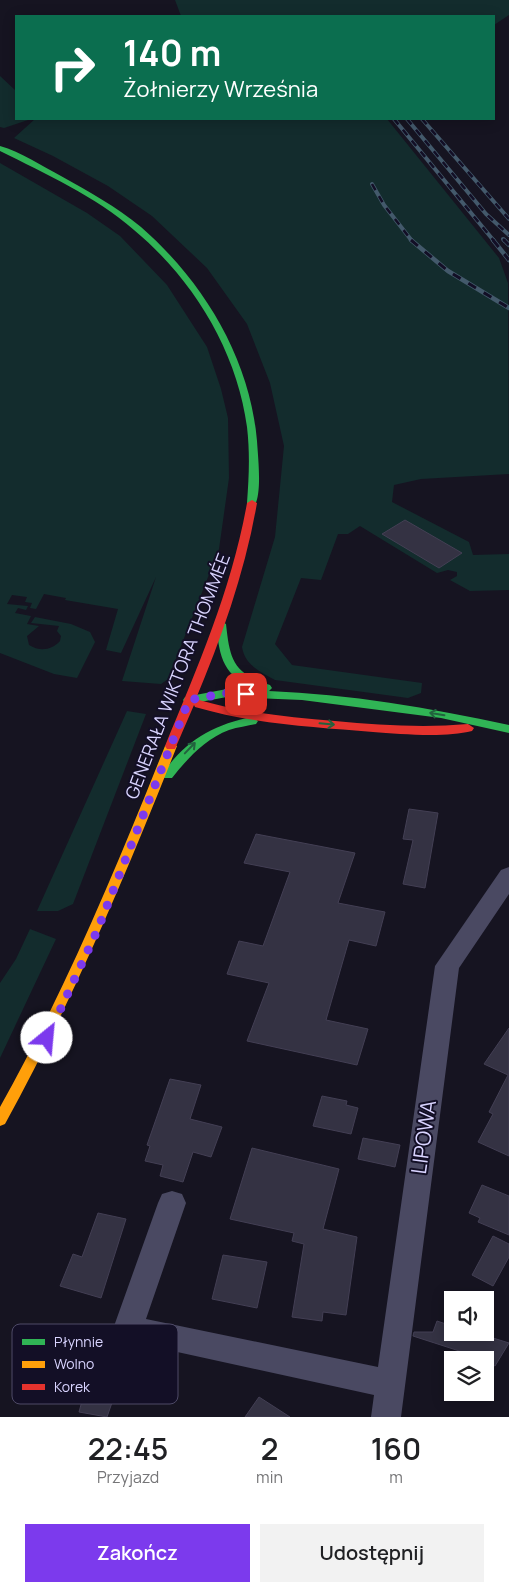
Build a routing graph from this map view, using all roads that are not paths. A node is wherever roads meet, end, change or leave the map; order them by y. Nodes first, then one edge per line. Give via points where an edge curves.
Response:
1 (0, 148) edge
2 (220, 622) junction
3 (302, 696) junction
4 (189, 700) junction
5 (279, 720) junction
6 (485, 726) junction
7 (509, 729) edge
8 (149, 800) junction
9 (505, 889) edge
10 (0, 1120) edge
11 (172, 1203) dead end
12 (129, 1324) edge
13 (178, 1339) edge
14 (390, 1384) junction
15 (386, 1417) edge

1 - 2 main road, GENERAŁA WIKTORA THOMMÉE via 81,192 141,232 185,277 209,309 227,342 249,408 254,445 254,487 246,537
2 - 3 main road via 225,657 232,674 251,685
2 - 4 main road, GENERAŁA WIKTORA THOMMÉE
3 - 4 main road via 227,693
6 -> 3 main road via 442,714
4 - 5 main road via 216,710
4 - 8 main road, GENERAŁA WIKTORA THOMMÉE
5 -> 6 main road via 436,732
8 -> 5 main road via 188,749 208,734 232,724
6 - 7 main road
8 - 10 main road, GENERAŁA WIKTORA THOMMÉE via 67,998
9 - 14 street, LIPOWA via 447,966
11 - 12 street
13 - 14 street
14 - 15 street, LIPOWA

